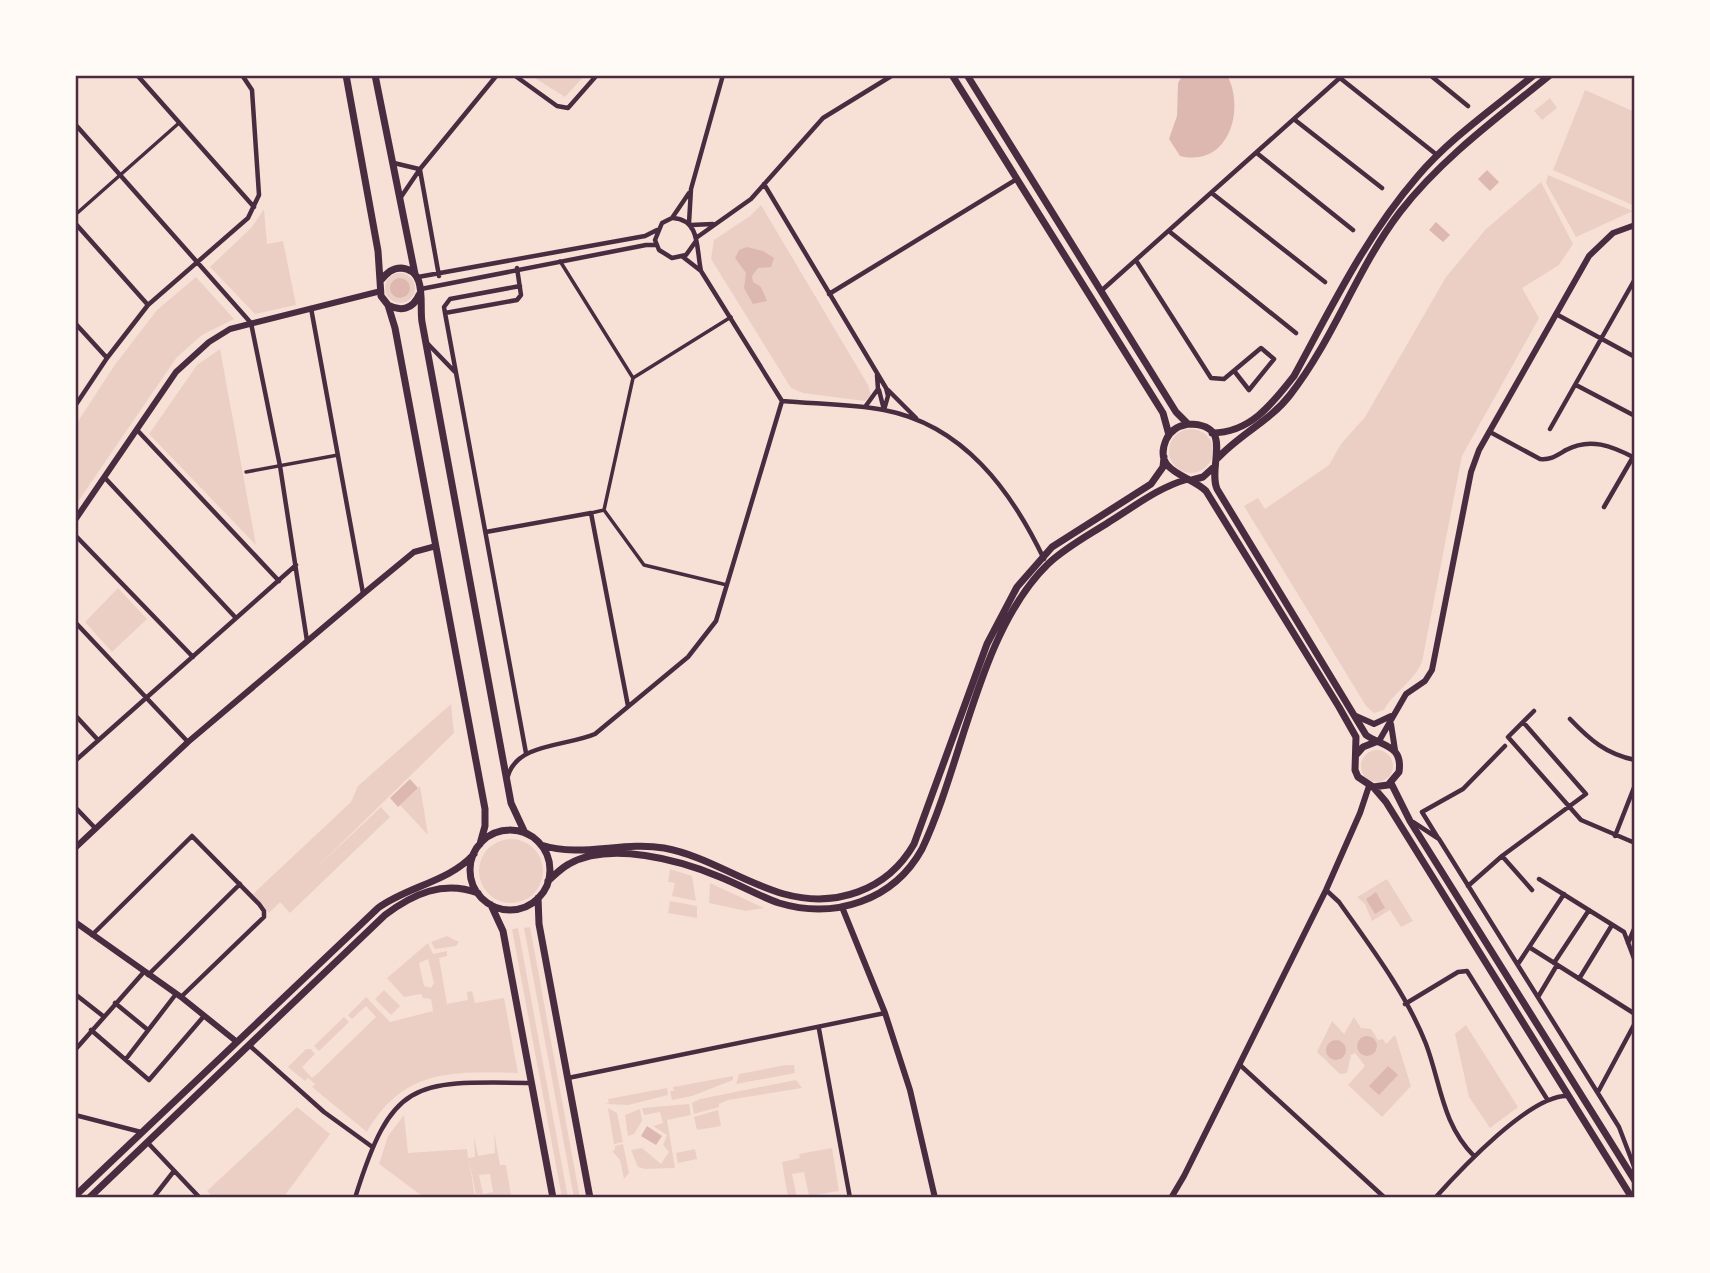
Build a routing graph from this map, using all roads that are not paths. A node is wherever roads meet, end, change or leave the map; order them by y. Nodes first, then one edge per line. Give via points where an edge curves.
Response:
1 (137, 75) edge
2 (242, 75) edge
3 (346, 75) edge
4 (375, 75) edge
5 (497, 75) edge
6 (514, 75) edge
7 (597, 75) edge
8 (723, 75) edge
9 (893, 75) edge
10 (952, 75) edge
11 (967, 75) edge
12 (1430, 75) edge
13 (1534, 75) edge
14 (1549, 75) edge
15 (1342, 77) edge
16 (1468, 106) dead end
17 (1294, 120) junction
18 (179, 122) junction
19 (75, 124) edge
20 (1258, 154) junction
21 (1437, 155) junction
22 (391, 162) junction
23 (420, 169) junction
24 (120, 175) junction
25 (1018, 179) junction
26 (764, 184) junction
27 (1382, 188) dead end
28 (691, 189) junction
29 (1213, 194) junction
30 (400, 201) junction
31 (254, 207) junction
32 (75, 215) edge
33 (672, 218) junction
34 (721, 221) junction
35 (75, 223) edge
36 (690, 224) junction
37 (1635, 225) edge
38 (657, 230) junction
39 (1353, 230) dead end
40 (1170, 232) junction
41 (696, 239) junction
42 (656, 245) junction
43 (683, 257) junction
44 (560, 261) junction
45 (198, 262) junction
46 (1137, 262) junction
47 (517, 268) junction
48 (701, 271) junction
49 (416, 276) junction
50 (439, 276) junction
51 (382, 279) junction
52 (1635, 279) edge
53 (1325, 282) dead end
54 (520, 286) junction
55 (381, 291) junction
56 (421, 291) junction
57 (1101, 291) junction
58 (829, 294) junction
59 (148, 305) junction
60 (388, 305) junction
61 (311, 308) junction
62 (445, 313) junction
63 (1556, 314) junction
64 (731, 317) junction
65 (75, 323) edge
66 (251, 323) junction
67 (1296, 333) dead end
68 (1602, 339) junction
69 (425, 341) junction
70 (1635, 357) edge
71 (107, 358) junction
72 (1235, 372) junction
73 (877, 374) junction
74 (457, 376) junction
75 (633, 378) junction
76 (1576, 384) junction
77 (886, 388) junction
78 (878, 389) junction
79 (782, 401) junction
80 (75, 406) edge
81 (864, 408) junction
82 (884, 411) junction
83 (1635, 416) edge
84 (919, 421) junction
85 (1188, 424) junction
86 (1550, 429) dead end
87 (138, 431) junction
88 (1490, 432) junction
89 (1212, 433) junction
90 (1169, 435) junction
91 (338, 456) junction
92 (1164, 457) junction
93 (1634, 457) edge
94 (1217, 462) junction
95 (280, 466) junction
96 (246, 472) dead end
97 (106, 479) junction
98 (1190, 479) junction
99 (1604, 507) dead end
100 (604, 510) junction
101 (591, 513) junction
102 (75, 520) edge
103 (486, 532) junction
104 (75, 535) edge
105 (436, 546) junction
106 (1042, 556) junction
107 (296, 564) junction
108 (1046, 566) junction
109 (279, 581) junction
110 (729, 585) junction
111 (363, 594) junction
112 (236, 618) junction
113 (75, 622) edge
114 (307, 642) junction
115 (192, 657) junction
116 (146, 698) junction
117 (628, 706) junction
118 (1534, 711) dead end
119 (1395, 712) junction
120 (75, 715) edge
121 (1356, 716) junction
122 (1570, 719) dead end
123 (1523, 722) junction
124 (99, 740) junction
125 (1379, 741) junction
126 (188, 742) junction
127 (1506, 746) dead end
128 (1395, 750) junction
129 (526, 753) junction
130 (1357, 754) junction
131 (1635, 760) edge
132 (75, 761) edge
133 (507, 780) junction
134 (1391, 783) junction
135 (1635, 785) edge
136 (1371, 787) junction
137 (75, 807) edge
138 (1570, 807) junction
139 (1410, 821) junction
140 (96, 829) junction
141 (525, 833) junction
142 (1615, 836) junction
143 (1439, 839) junction
144 (1635, 843) edge
145 (480, 844) junction
146 (541, 845) junction
147 (75, 848) edge
148 (474, 854) junction
149 (1502, 856) junction
150 (1539, 879) dead end
151 (548, 881) junction
152 (240, 884) junction
153 (1468, 886) junction
154 (1326, 890) junction
155 (1532, 890) dead end
156 (478, 893) junction
157 (1564, 894) junction
158 (538, 898) junction
159 (491, 905) junction
160 (842, 907) junction
161 (1589, 910) junction
162 (75, 922) edge
163 (1612, 925) junction
164 (1635, 927) edge
165 (91, 936) junction
166 (1628, 944) junction
167 (1529, 947) junction
168 (1635, 961) edge
169 (1518, 964) junction
170 (1556, 964) junction
171 (145, 974) junction
172 (1579, 979) junction
173 (75, 994) edge
174 (178, 995) junction
175 (1538, 997) junction
176 (115, 1003) junction
177 (1405, 1004) junction
178 (885, 1013) junction
179 (1635, 1014) edge
180 (205, 1015) junction
181 (103, 1016) junction
182 (1635, 1023) edge
183 (819, 1029) junction
184 (91, 1030) junction
185 (148, 1030) junction
186 (237, 1042) junction
187 (250, 1046) junction
188 (75, 1050) edge
189 (125, 1059) junction
190 (1240, 1065) junction
191 (568, 1078) junction
192 (532, 1083) junction
193 (1598, 1093) junction
194 (1568, 1096) junction
195 (1547, 1099) junction
196 (75, 1115) edge
197 (141, 1132) junction
198 (147, 1142) junction
199 (371, 1146) junction
200 (1474, 1156) junction
201 (1635, 1169) edge
202 (174, 1171) junction
203 (1635, 1181) edge
204 (75, 1196) edge
205 (89, 1198) edge
206 (153, 1198) edge
207 (200, 1198) edge
208 (355, 1198) edge
209 (553, 1198) edge
210 (590, 1198) edge
211 (850, 1198) edge
212 (935, 1198) edge
213 (1171, 1198) edge
214 (1385, 1198) edge
215 (1435, 1198) edge
216 (1632, 1198) edge

1 - 18 street
2 - 31 street via 252,90 259,195
3 - 51 main road
4 - 22 main road
5 - 23 street
6 - 7 street via 557,106 569,108
8 - 28 street
9 - 26 street via 823,118
10 - 25 main road
11 - 57 main road
12 - 16 street
13 - 21 main road
14 - 94 main road via 1478,134 1400,213 1293,391
15 - 17 street
15 - 21 street
17 - 20 street
17 - 27 street
18 - 24 street
18 - 31 street
19 - 24 street
20 - 29 street
20 - 39 street
21 - 89 main road via 1373,234 1279,396 1244,426
22 - 23 street
22 - 30 main road
23 - 30 street
23 - 50 street
24 - 32 street
24 - 45 street
25 - 58 street
25 - 90 main road via 1163,413
26 - 34 street
26 - 58 street
28 - 33 street
28 - 36 street
29 - 40 street
29 - 53 street
30 - 49 main road
31 - 45 street via 248,218
33 - 36 street
33 - 38 street
34 - 36 street
34 - 41 street
35 - 59 street
36 - 41 street
37 - 63 street via 1600,243
38 - 42 street
38 - 50 street
40 - 46 street
40 - 67 street
41 - 43 street
41 - 48 street
42 - 43 street via 666,256
42 - 44 street
43 - 48 street
44 - 47 street
44 - 75 street
45 - 59 street
45 - 66 street
46 - 57 street
46 - 72 street via 1205,372 1218,381
47 - 54 street
47 - 56 street
48 - 64 street
49 - 50 street
49 - 51 main road via 395,269
49 - 56 main road
51 - 55 main road
52 - 68 street
54 - 62 street via 450,299
54 - 62 street via 522,295 517,300
55 - 60 main road
55 - 61 street
56 - 60 main road via 408,308
56 - 69 main road
57 - 85 main road
58 - 73 street
59 - 71 street
60 - 105 main road
61 - 66 street
61 - 91 street
62 - 74 street
63 - 68 street
63 - 88 street
64 - 75 street
64 - 79 street
65 - 71 street
66 - 87 street via 209,342 181,367
66 - 95 street
68 - 70 street
68 - 76 street
69 - 74 street
69 - 133 main road
71 - 80 street
72 - 72 street via 1249,390 1274,359 1261,348
73 - 77 street
73 - 78 street
74 - 103 street
75 - 100 street
76 - 83 street
76 - 86 street
77 - 82 street
77 - 84 street
78 - 81 street
78 - 82 street
79 - 81 street
79 - 110 street
81 - 82 street
82 - 84 street
84 - 106 street via 965,447 992,474
85 - 89 main road via 1204,426
85 - 90 main road
87 - 97 street
87 - 109 street
88 - 93 street via 1540,459 1549,460 1587,443 1613,447
88 - 119 street via 1471,472 1432,670 1406,694
89 - 94 main road via 1219,447
90 - 92 main road
91 - 95 street
91 - 111 street
92 - 98 main road via 1175,474
92 - 106 main road via 1151,484
93 - 99 street
94 - 98 main road via 1208,474
94 - 121 main road via 1217,489
95 - 96 street
95 - 107 street
97 - 102 street
97 - 112 street
98 - 108 main road via 1165,488
98 - 130 main road via 1208,495 1339,707 1356,737
100 - 101 street
100 - 110 street via 644,565
101 - 103 street
101 - 117 street
103 - 129 street
104 - 115 street
105 - 111 street via 414,552
105 - 145 main road via 485,809
106 - 108 street
106 - 146 main road via 995,625 914,844 901,863 875,885 850,895 794,896 713,863 661,848 617,845 565,851
107 - 109 street
107 - 114 street
108 - 160 main road via 999,638 916,861 884,892
109 - 112 street
110 - 117 street via 716,621 688,657
111 - 114 street
112 - 115 street
113 - 116 street
114 - 126 street
115 - 116 street
116 - 124 street
116 - 126 street
117 - 129 street via 595,734
118 - 123 street
119 - 121 street via 1374,724
119 - 125 street
119 - 128 street via 1390,733
120 - 124 street
121 - 125 main road via 1366,735
122 - 131 street via 1596,745
123 - 138 street via 1508,737
123 - 138 street via 1586,794
124 - 132 street
125 - 128 main road
125 - 130 main road
126 - 140 street
127 - 143 street via 1463,789 1422,812
128 - 134 main road via 1400,765
129 - 133 street via 510,769
130 - 136 main road via 1355,770
133 - 141 main road via 515,815
134 - 136 main road
134 - 139 main road
135 - 142 street
136 - 154 street
136 - 194 main road via 1386,802
137 - 140 street
138 - 142 street via 1591,826
138 - 149 street
139 - 143 street
139 - 203 main road
140 - 147 street
141 - 145 main road via 506,830
141 - 146 main road
142 - 144 street
143 - 153 street
145 - 148 main road
146 - 151 main road via 549,862
148 - 156 main road via 471,874
148 - 186 main road via 444,877 411,888 378,908
149 - 153 street
149 - 155 street
150 - 157 street
151 - 158 main road
151 - 160 main road via 582,859 647,856 689,865 780,903
152 - 165 street via 192,836
152 - 171 street
152 - 174 street via 264,911 264,917
153 - 169 street
154 - 177 street via 1339,902
154 - 190 street
156 - 159 main road
156 - 187 main road via 441,888 400,904
157 - 161 street
157 - 167 street
158 - 159 main road via 514,909
158 - 191 main road
159 - 192 main road via 503,931
160 - 178 street
161 - 163 street
161 - 170 street
162 - 165 street
163 - 166 street via 1624,932
163 - 172 street
164 - 166 street
165 - 171 street
166 - 168 street
167 - 169 street
167 - 170 street
169 - 175 street
170 - 172 street
170 - 175 street
171 - 174 street
171 - 176 street
172 - 179 street
173 - 181 street
174 - 180 street
174 - 185 street
175 - 193 street
176 - 181 street
176 - 185 street
177 - 195 street via 1467,971
177 - 200 street via 1426,1045 1448,1120
178 - 183 street
178 - 212 street via 910,1090
180 - 186 street
180 - 189 street via 149,1080
181 - 184 street
182 - 193 street
183 - 191 street
183 - 211 street
184 - 188 street
184 - 189 street
185 - 189 street
186 - 197 main road
187 - 198 main road
187 - 199 street via 324,1112
190 - 213 street
190 - 214 street
191 - 210 main road
192 - 199 street via 455,1082 427,1088 396,1107
192 - 209 main road
193 - 201 street via 1619,1127
194 - 195 street
194 - 216 main road
195 - 200 street
196 - 197 street
197 - 204 main road
198 - 202 street
198 - 205 main road
199 - 208 street
200 - 215 street
202 - 206 street
202 - 207 street

